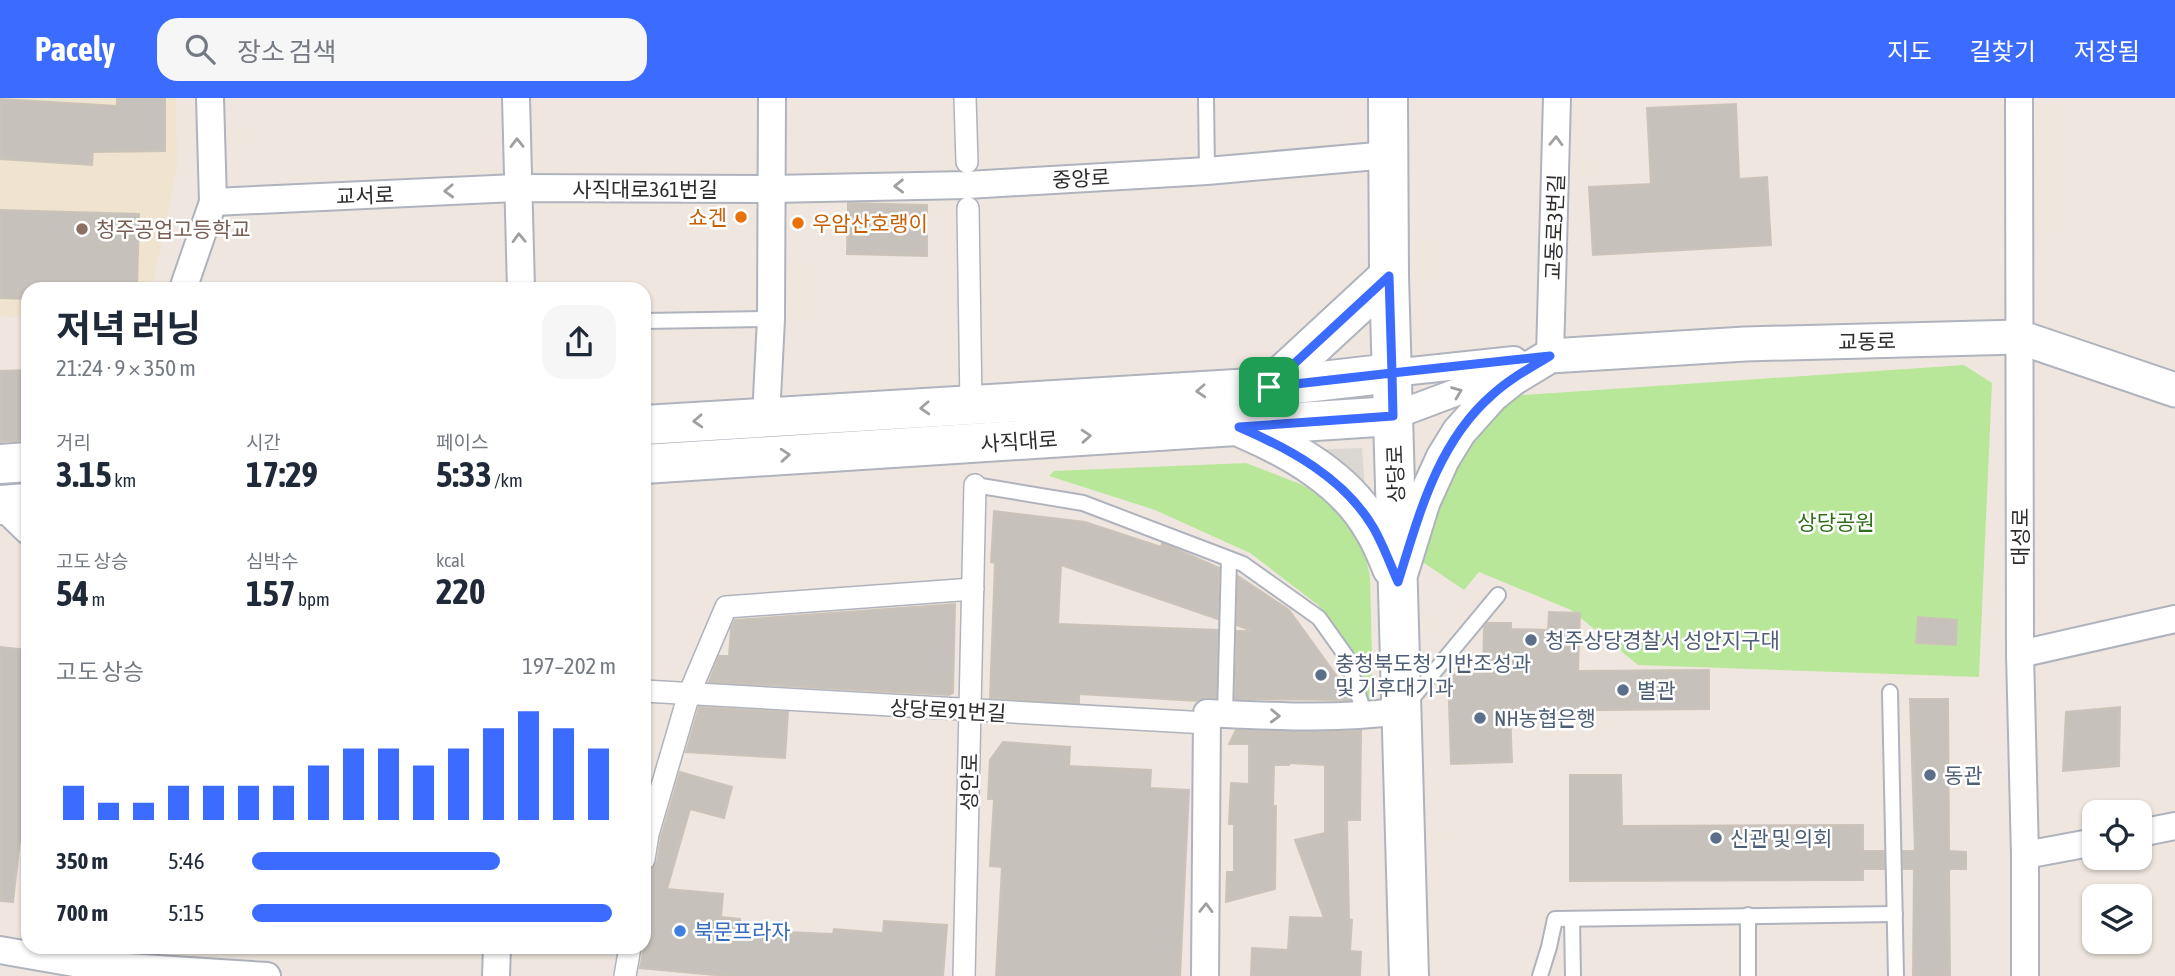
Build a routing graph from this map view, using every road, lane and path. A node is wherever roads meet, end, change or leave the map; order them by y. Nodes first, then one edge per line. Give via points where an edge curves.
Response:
1 (210, 98) edge
2 (516, 98) edge
3 (772, 98) edge
4 (965, 98) edge
5 (1206, 98) edge
6 (1388, 98) edge
7 (1557, 98) edge
8 (2019, 98) edge
9 (1388, 155) junction
10 (1207, 171) junction
11 (967, 185) junction
12 (517, 188) junction
13 (772, 189) junction
14 (213, 202) junction
15 (1389, 276) junction
16 (185, 282) edge
17 (521, 282) edge
18 (771, 319) junction
19 (651, 321) edge
20 (2019, 337) junction
21 (1550, 356) junction
22 (1392, 373) junction
23 (1269, 387) junction
24 (2175, 390) edge
25 (971, 405) junction
26 (1393, 416) junction
27 (766, 417) junction
28 (651, 425) edge
29 (1239, 427) junction
30 (21, 462) edge
31 (0, 464) edge
32 (651, 464) edge
33 (975, 485) joint
34 (10, 504) edge
35 (21, 520) edge
36 (1229, 559) junction
37 (1398, 582) junction
38 (973, 589) junction
39 (1498, 595) dead end
40 (2175, 619) edge
41 (2020, 654) junction
42 (651, 691) edge
43 (1891, 692) dead end
44 (689, 694) junction
45 (970, 711) junction
46 (1383, 713) junction
47 (1216, 719) junction
48 (651, 824) edge
49 (2175, 826) edge
50 (2152, 831) edge
51 (2082, 844) edge
52 (2025, 855) junction
53 (1895, 914) junction
54 (1748, 915) junction
55 (1572, 919) junction
56 (0, 950) edge
57 (21, 950) edge
58 (56, 954) edge
59 (498, 954) edge
60 (629, 954) edge
61 (80, 962) edge
62 (267, 976) edge
63 (496, 976) edge
64 (625, 976) edge
65 (964, 976) edge
66 (1205, 976) edge
67 (1409, 976) edge
68 (1540, 976) edge
69 (1573, 976) edge
70 (1748, 976) edge
71 (1896, 976) edge
72 (2025, 976) edge

1 - 14 street
12 -> 2 street
3 - 13 street
4 - 11 street
5 - 10 lane
6 - 9 main road, 상당로
21 -> 7 street, 교동로3번길
8 - 20 street, 대성로
9 - 10 street, 중앙로
9 - 15 main road, 상당로
10 - 11 street, 중앙로
11 -> 13 street, 중앙로
11 - 25 street
12 - 13 street, 사직대로361번길
12 -> 14 street, 교서로
17 -> 12 street
13 - 18 street
14 - 16 street
15 - 22 main road, 상당로
15 - 23 main road
18 - 19 lane
18 - 27 street
20 - 21 street, 교동로 via 1745,344
20 - 24 street, 교동로
20 - 41 street, 대성로
21 - 22 street, 교동로
26 -> 21 street, 교동로
21 - 37 street via 1492,395 1459,432 1423,502
22 - 23 main road, 사직대로
22 - 26 main road, 상당로
23 -> 25 main road, 사직대로
25 -> 27 main road, 사직대로
26 - 29 main road, 사직대로
26 - 37 main road, 상당로
27 -> 28 main road, 사직대로
32 -> 29 main road, 사직대로
29 - 37 main road via 1289,449 1339,487 1373,527
30 - 31 main road
33 - 36 lane via 1083,503
33 - 38 street, 성안로
34 - 35 street
36 - 46 lane via 1319,618
36 - 47 lane
37 - 46 main road, 상당로
38 - 44 street via 726,607
38 - 45 street, 성안로
39 - 46 lane
40 - 41 street
41 - 52 street, 대성로
42 - 44 street, 상당로91번길
43 - 53 lane
44 - 45 street, 상당로91번길
44 - 48 street
45 - 47 street, 상당로91번길
45 - 65 street, 성안로
47 -> 46 street, 상당로91번길
46 - 67 main road, 상당로
66 -> 47 street
49 - 50 street
51 - 52 street
52 - 72 street, 대성로
53 - 54 lane
53 - 71 lane
54 - 55 lane
54 - 70 lane
55 - 68 lane via 1555,919
55 - 69 lane
56 - 57 street
58 - 61 street
59 - 63 street
60 - 64 street
61 - 62 street

